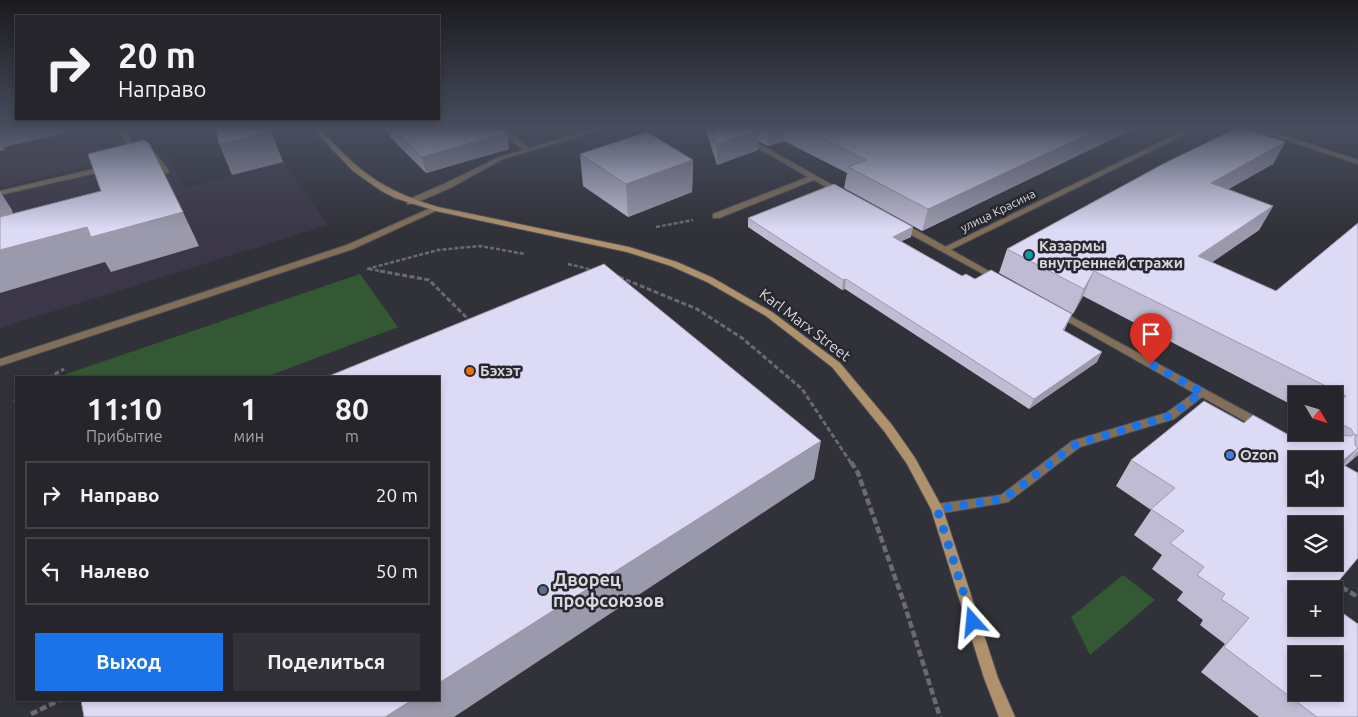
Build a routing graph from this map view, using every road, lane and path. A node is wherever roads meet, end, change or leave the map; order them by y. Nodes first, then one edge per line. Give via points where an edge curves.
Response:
1 (134, 161) edge
2 (159, 161) edge
3 (345, 161) edge
4 (494, 161) edge
5 (786, 161) edge
6 (1126, 161) edge
7 (126, 163) edge
8 (116, 165) edge
9 (165, 171) edge
10 (814, 177) junction
11 (0, 193) edge
12 (849, 196) edge
13 (410, 202) junction
14 (436, 209) junction
15 (716, 216) joint
16 (893, 221) edge
17 (656, 226) dead end
18 (945, 250) junction
19 (534, 256) dead end
20 (562, 262) dead end
21 (597, 271) edge
22 (613, 276) edge
23 (1005, 283) edge
24 (1048, 307) edge
25 (472, 322) edge
26 (0, 362) edge
27 (1202, 392) junction
28 (1275, 432) edge
29 (937, 509) junction
30 (1343, 588) edge
31 (1358, 598) edge
32 (58, 701) edge
33 (31, 714) dead end
34 (940, 717) edge
35 (1006, 717) edge

1 - 7 street
2 - 9 street
3 - 13 street, Karl Marx Street via 383,191
4 - 13 street
5 - 10 street
6 - 18 street, улица Красина
8 - 11 street
10 - 12 street
10 - 15 street
13 - 14 street, Karl Marx Street
14 - 26 street via 350,247
14 - 29 street, Karl Marx Street via 628,250 710,280 769,314 836,365 911,461
15 - 17 path
16 - 18 street
18 - 23 street
19 - 25 path via 480,246 438,250 366,268 429,280
20 - 21 path
22 - 34 path via 697,309 742,338 802,389 858,473
24 - 27 street
27 - 28 street
27 - 29 street via 1170,416 1076,444 1004,499
29 - 35 street, Karl Marx Street
30 - 31 path
32 - 33 path

